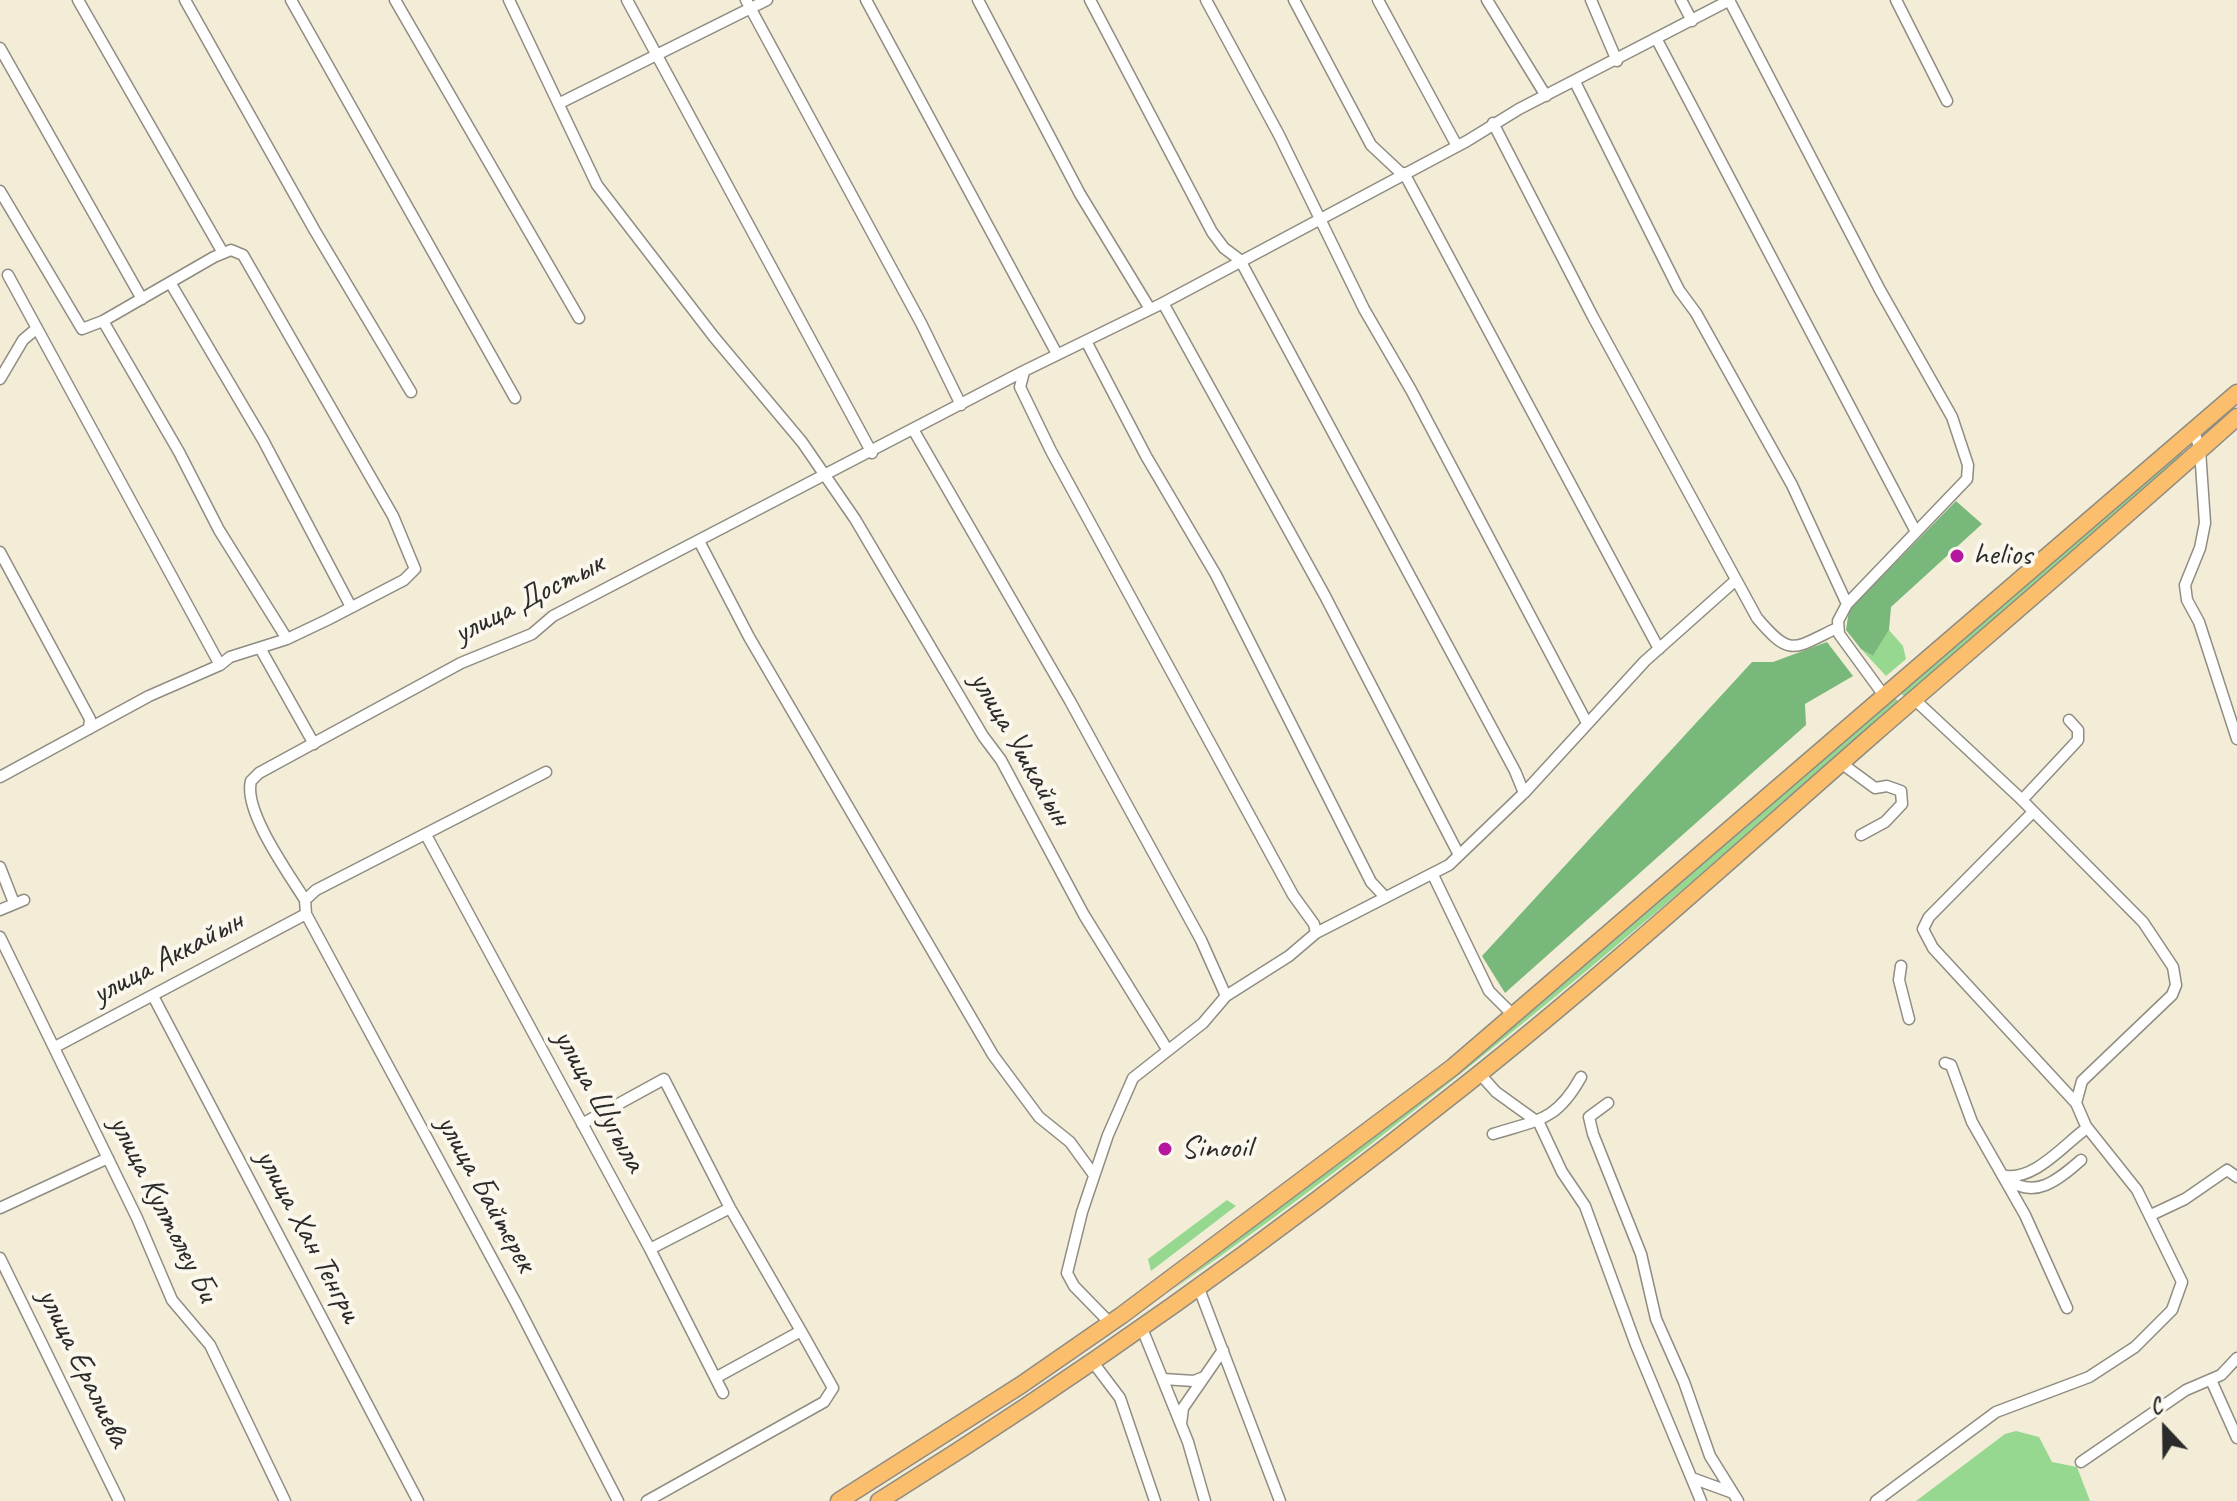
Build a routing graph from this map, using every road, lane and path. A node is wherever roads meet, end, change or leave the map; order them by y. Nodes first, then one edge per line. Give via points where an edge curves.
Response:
1 (78, 0) edge
2 (185, 0) edge
3 (291, 0) edge
4 (395, 0) edge
5 (509, 0) edge
6 (627, 0) edge
7 (767, 0) edge
8 (866, 0) edge
9 (978, 0) edge
10 (1090, 0) edge
11 (1206, 0) edge
12 (1294, 0) edge
13 (1378, 0) edge
14 (1487, 0) edge
15 (1591, 0) edge
16 (1681, 0) edge
17 (1730, 0) edge
18 (1896, 0) edge
19 (748, 4) edge
20 (1692, 21) junction
21 (1656, 38) junction
22 (0, 48) edge
23 (656, 54) junction
24 (1617, 61) junction
25 (1575, 82) junction
26 (1546, 96) junction
27 (1947, 101) dead end
28 (560, 103) junction
29 (1493, 123) junction
30 (1457, 146) junction
31 (1403, 173) junction
32 (0, 191) edge
33 (1319, 218) junction
34 (223, 253) junction
35 (1240, 260) junction
36 (8, 275) dead end
37 (171, 284) junction
38 (142, 299) junction
39 (1163, 303) junction
40 (1150, 309) junction
41 (579, 318) dead end
42 (103, 321) junction
43 (37, 328) junction
44 (1086, 341) junction
45 (1057, 354) junction
46 (1024, 371) junction
47 (0, 379) edge
48 (411, 392) dead end
49 (2237, 393) edge
50 (515, 398) dead end
51 (961, 405) junction
52 (2237, 417) edge
53 (914, 431) junction
54 (2194, 431) junction
55 (2200, 450) junction
56 (872, 453) junction
57 (826, 476) junction
58 (1916, 532) junction
59 (699, 541) junction
60 (0, 552) edge
61 (1736, 580) junction
62 (1847, 604) junction
63 (350, 605) junction
64 (1837, 628) junction
65 (287, 639) junction
66 (260, 648) junction
67 (1659, 649) junction
68 (220, 665) junction
69 (1885, 697) junction
70 (1914, 699) junction
71 (2069, 720) dead end
72 (1587, 723) junction
73 (89, 729) junction
74 (2237, 739) edge
75 (314, 744) junction
76 (1841, 763) junction
77 (546, 772) dead end
78 (0, 777) edge
79 (1524, 793) junction
80 (2022, 800) junction
81 (2033, 812) junction
82 (426, 835) junction
83 (1861, 835) dead end
84 (1459, 855) junction
85 (0, 867) edge
86 (1433, 875) junction
87 (1385, 897) junction
88 (305, 900) junction
89 (0, 910) edge
90 (306, 914) junction
91 (1316, 933) junction
92 (0, 937) edge
93 (1901, 966) dead end
94 (153, 996) junction
95 (1226, 996) junction
96 (1514, 1016) junction
97 (1909, 1019) dead end
98 (55, 1047) junction
99 (1167, 1049) junction
100 (1945, 1063) dead end
101 (1479, 1073) junction
102 (1581, 1077) dead end
103 (1608, 1103) dead end
104 (2076, 1103) junction
105 (1539, 1123) junction
106 (582, 1124) junction
107 (2083, 1131) dead end
108 (1493, 1134) dead end
109 (108, 1158) junction
110 (2081, 1160) dead end
111 (1094, 1175) junction
112 (2002, 1175) junction
113 (2237, 1177) edge
114 (0, 1208) edge
115 (730, 1208) junction
116 (2151, 1215) junction
117 (650, 1249) junction
118 (0, 1258) edge
119 (1198, 1286) junction
120 (2067, 1308) dead end
121 (1116, 1319) junction
122 (1137, 1328) junction
123 (801, 1331) junction
124 (1223, 1350) junction
125 (2237, 1358) edge
126 (1092, 1361) junction
127 (717, 1377) junction
128 (1206, 1377) junction
129 (1163, 1379) junction
130 (2211, 1380) junction
131 (723, 1393) dead end
132 (1181, 1424) junction
133 (2237, 1438) edge
134 (2081, 1462) dead end
135 (1692, 1478) junction
136 (1736, 1497) edge
137 (119, 1501) edge
138 (285, 1501) edge
139 (418, 1501) edge
140 (618, 1501) edge
141 (647, 1501) edge
142 (839, 1501) edge
143 (879, 1501) edge
144 (1155, 1501) edge
145 (1205, 1501) edge
146 (1280, 1501) edge
147 (1701, 1501) edge
148 (1876, 1501) edge

1 - 34 street
2 - 48 street
3 - 50 street
4 - 41 street
5 - 28 street, улица Ушкайын
6 - 23 street
7 - 19 street
8 - 45 street
9 - 40 street via 1080,194
10 - 35 street via 1212,232
11 - 33 street
12 - 31 street via 1371,145
13 - 30 street
14 - 26 street
15 - 24 street
16 - 20 street
17 - 20 street, улица Достык
17 - 58 street via 1960,434 1967,479
18 - 27 street
19 - 23 street
19 - 51 street
20 - 21 street, улица Достык
21 - 24 street, улица Достык
21 - 58 street
22 - 38 street
23 - 28 street
23 - 56 street
24 - 25 street, улица Достык
25 - 26 street, улица Достык
25 - 62 street via 1679,290 1792,485
26 - 29 street, улица Достык
28 - 57 street, улица Ушкайын via 597,185
29 - 30 street, улица Достык
29 - 61 street
30 - 31 street, улица Достык
31 - 33 street, улица Достык
31 - 67 street
32 - 42 street via 82,329
33 - 35 street, улица Достык
33 - 72 street
34 - 37 street
34 - 63 street via 243,255 413,557 415,569 404,580
35 - 39 street, улица Достык
35 - 79 street
36 - 43 street
37 - 38 street
37 - 63 street via 269,451
38 - 42 street
39 - 40 street, улица Достык
39 - 84 street via 1325,596
40 - 44 street, улица Достык
42 - 65 street via 219,530
43 - 47 street via 23,340
43 - 68 street
44 - 45 street, улица Достык
44 - 87 street via 1216,575 1371,882
45 - 46 street, улица Достык
46 - 51 street, улица Достык
46 - 91 street via 1020,387 1051,451
49 - 54 highway
51 - 53 street, улица Достык
52 - 55 highway
53 - 56 street, улица Достык
53 - 95 street via 1070,701 1201,940
54 - 55 street
54 - 69 highway
55 - 70 highway
55 - 74 street via 2205,523 2185,585
56 - 57 street, улица Достык
57 - 59 street, улица Достык
57 - 99 street, улица Ушкайын via 1001,760 1084,915
58 - 62 street
59 - 75 street, улица Достык via 553,616 532,634 461,663
59 - 111 street via 749,637 993,1055 1039,1117 1070,1142
60 - 73 street via 90,719
61 - 64 street via 1778,643 1802,645
61 - 67 street
62 - 64 street
63 - 65 street
64 - 69 street
65 - 66 street
66 - 68 street
66 - 75 street
67 - 72 street
68 - 73 street
69 - 96 highway
70 - 76 highway
70 - 80 street
71 - 80 street via 2078,730 2078,740
72 - 79 street
73 - 78 street
75 - 88 street, улица Достык via 259,773 249,787 252,803
76 - 83 street via 1875,788 1901,791 1902,804 1885,822
76 - 101 highway
77 - 82 street
79 - 84 street
80 - 81 street
81 - 104 street via 2143,922 2173,967 2176,985 2172,995 2082,1081
81 - 104 street via 1923,929 1933,948
82 - 88 street
82 - 106 street, улица Шугыла
84 - 86 street
85 - 89 street via 19,902
86 - 87 street
86 - 96 street via 1489,991
87 - 91 street
88 - 90 street
90 - 94 street, улица Аккайын
90 - 140 street, улица Байтерек
91 - 95 street
92 - 98 street, улица Култолеу Би
93 - 97 street via 1899,980
94 - 98 street, улица Аккайын
94 - 139 street, улица Хан Тенгри
95 - 99 street via 1203,1023
96 - 121 highway via 1370,1131
98 - 109 street, улица Култолеу Би
99 - 111 street via 1133,1078
100 - 112 street via 1951,1065 1972,1122
101 - 105 street
101 - 119 highway
102 - 105 street via 1571,1094
103 - 136 street via 1589,1117 1593,1134 1641,1254 1656,1319 1710,1456
104 - 116 street via 2086,1126
105 - 108 street
105 - 135 street via 1585,1206
106 - 115 street via 664,1079
106 - 117 street, улица Шугыла
107 - 112 street via 2032,1171 2020,1177
109 - 114 street
109 - 138 street, улица Култолеу Би via 172,1300 210,1345
110 - 112 street via 2040,1188 2026,1190
111 - 121 street via 1067,1273 1074,1286
112 - 120 street
113 - 116 street via 2227,1170
115 - 117 street
115 - 123 street
116 - 148 street via 2182,1282 2172,1310 2135,1347 2089,1377 1996,1412
117 - 127 street, улица Шугыла
118 - 137 street, улица Ералиева
119 - 122 highway
119 - 124 street
121 - 122 highway via 1131,1320
121 - 142 highway
122 - 126 highway
122 - 129 street
123 - 127 street
123 - 141 street via 833,1388 830,1396
124 - 128 street
124 - 146 street
125 - 130 street
126 - 143 highway
126 - 144 street via 1120,1398
127 - 131 street, улица Шугыла
128 - 129 street
128 - 132 street via 1183,1408
129 - 132 street
130 - 133 street
130 - 134 street via 2186,1390
132 - 145 street
135 - 136 street
135 - 147 street

